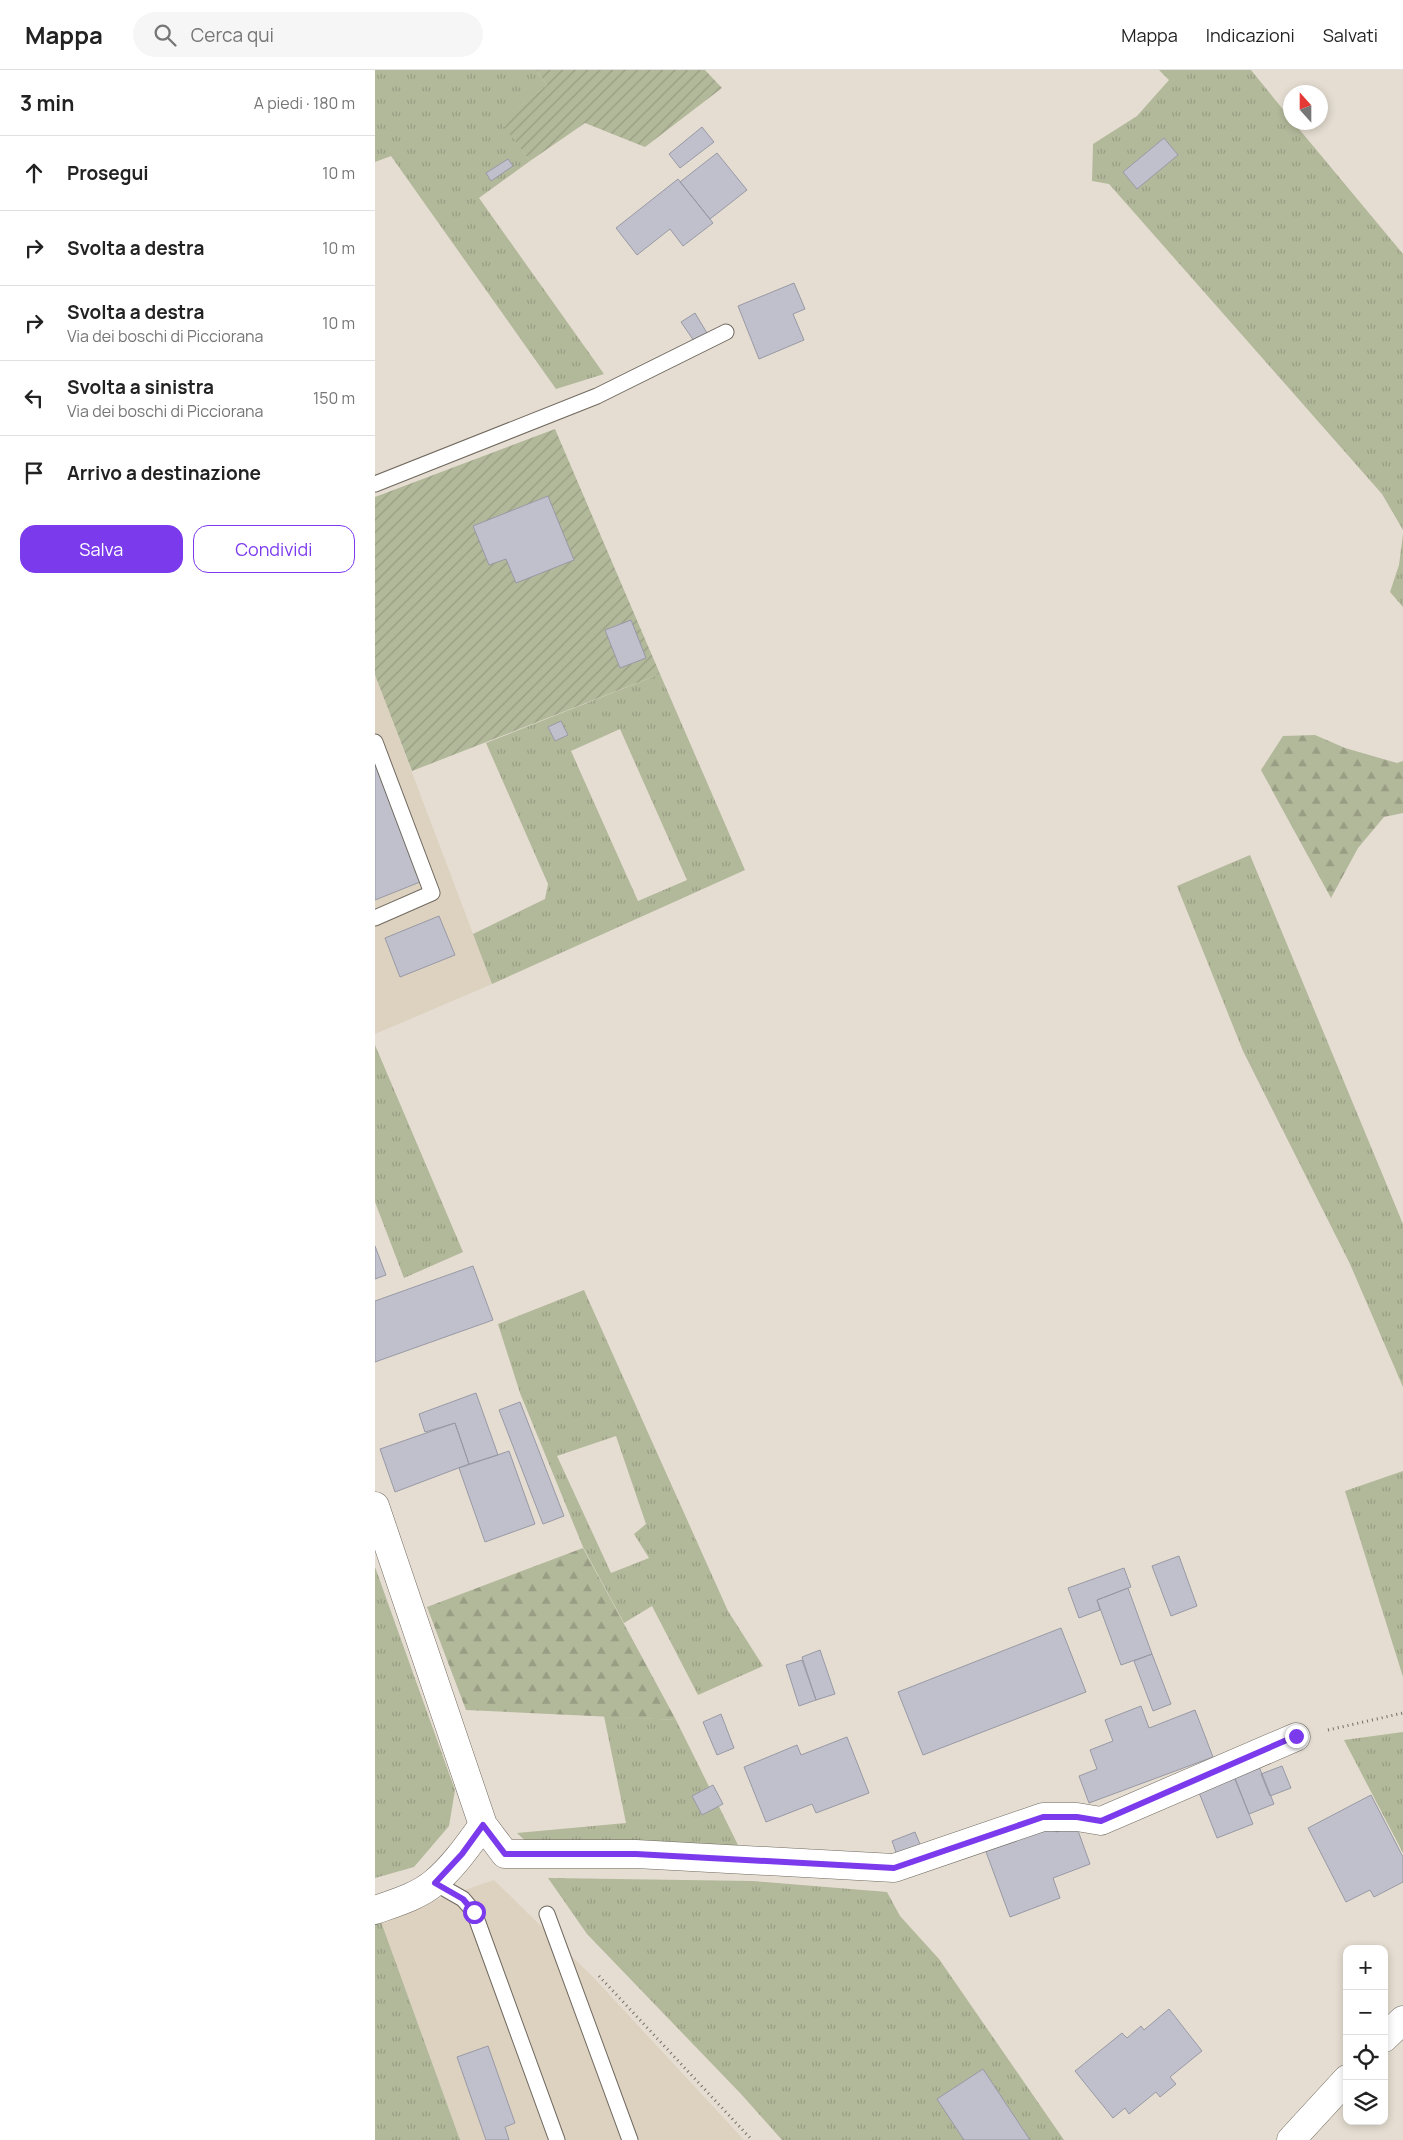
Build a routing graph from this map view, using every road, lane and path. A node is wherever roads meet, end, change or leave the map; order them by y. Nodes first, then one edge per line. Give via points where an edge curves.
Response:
1 (726, 332) dead end
2 (375, 484) edge
3 (375, 742) edge
4 (375, 918) edge
5 (375, 1506) edge
6 (1403, 1713) edge
7 (1296, 1736) joint
8 (483, 1825) junction
9 (435, 1883) junction
10 (375, 1910) edge
11 (547, 1914) dead end
12 (597, 1975) dead end
13 (1403, 2020) edge
14 (1387, 2035) edge
15 (1346, 2080) edge
16 (557, 2140) edge
17 (630, 2140) edge
18 (753, 2140) edge
19 (1291, 2140) edge

1 - 2 lane via 597,396
3 - 4 lane via 432,893
5 - 8 street
6 - 7 path
7 - 8 street via 1101,1821 1043,1817 894,1868 636,1854 505,1854
8 - 9 street
9 - 10 street
9 - 16 lane via 463,1899 474,1912
11 - 17 lane
12 - 18 path
13 - 14 street
15 - 19 street

